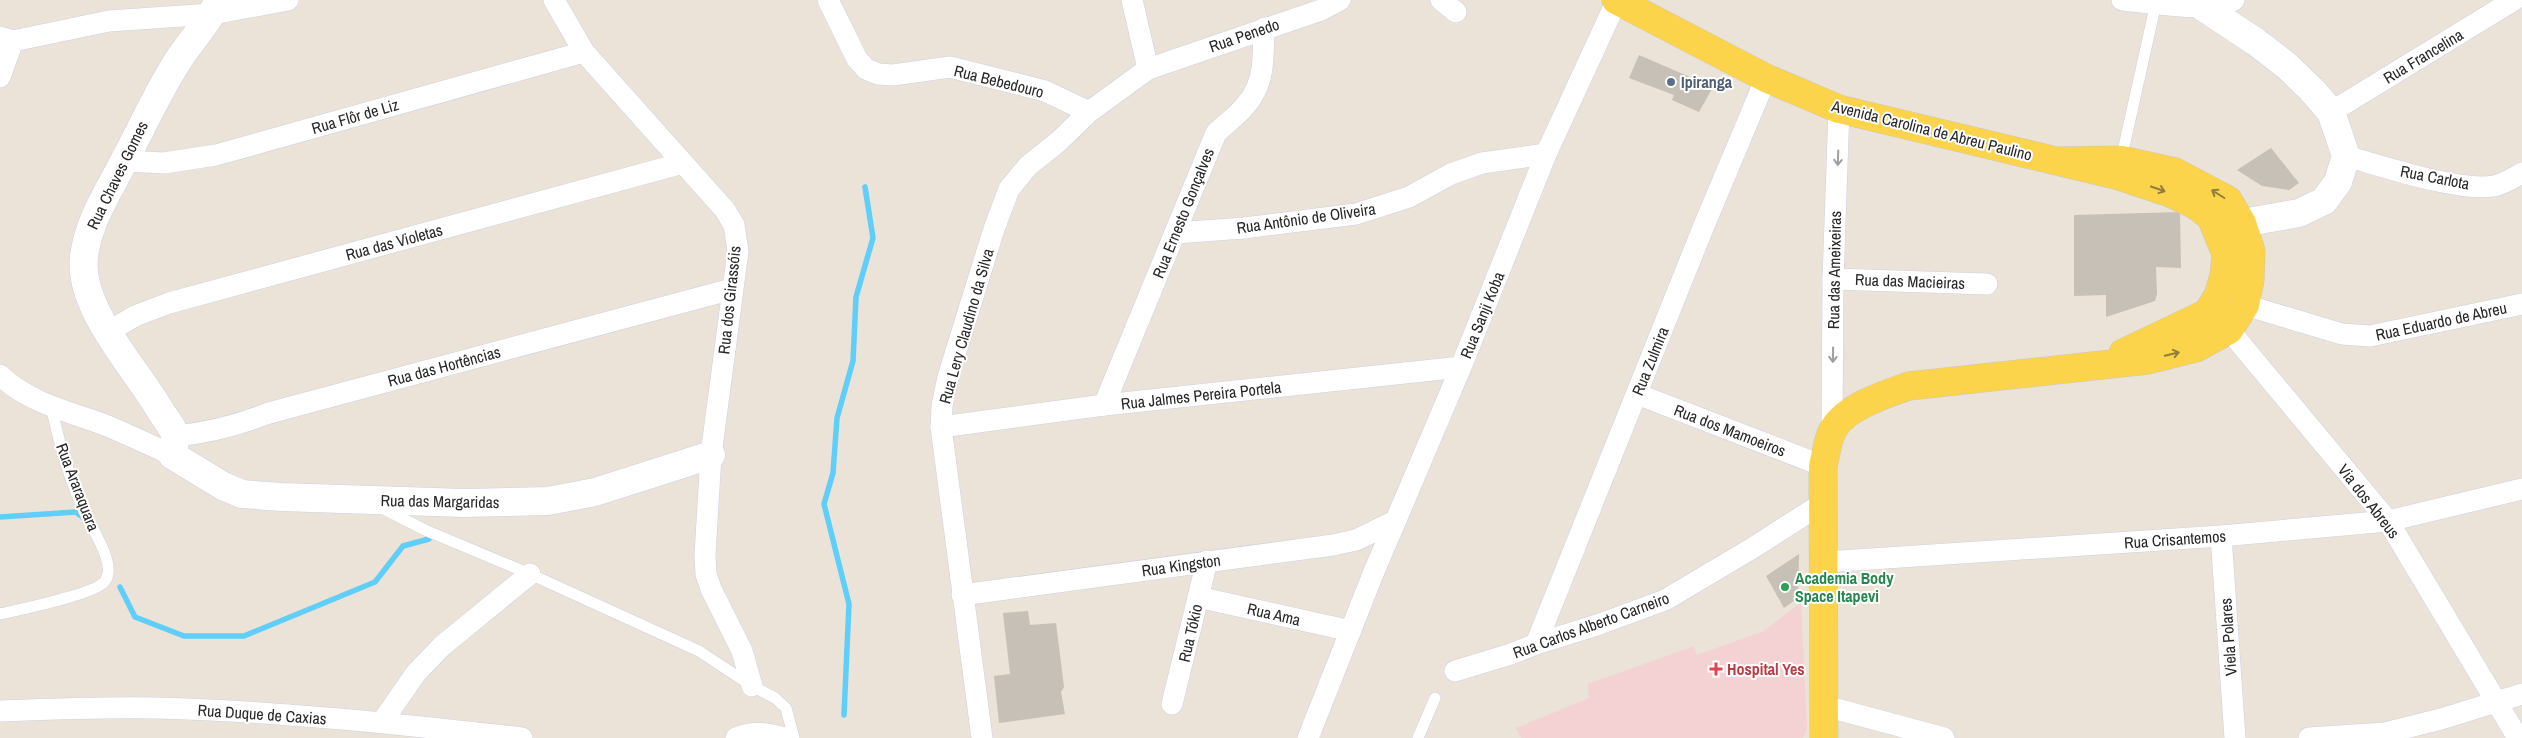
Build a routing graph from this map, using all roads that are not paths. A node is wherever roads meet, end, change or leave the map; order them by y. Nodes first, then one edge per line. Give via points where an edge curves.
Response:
1 (288, 0) edge
2 (554, 0) edge
3 (828, 0) edge
4 (1132, 0) edge
5 (1340, 0) edge
6 (1616, 0) edge
7 (2122, 0) edge
8 (2514, 0) edge
9 (2218, 2) edge
10 (2156, 3) junction
11 (216, 7) edge
12 (1264, 28) junction
13 (6, 39) edge
14 (584, 52) junction
15 (1148, 69) junction
16 (0, 77) edge
17 (1766, 78) junction
18 (1839, 109) junction
19 (1089, 112) junction
20 (2331, 112) junction
21 (1546, 154) junction
22 (2346, 156) junction
23 (2121, 160) junction
24 (124, 161) junction
25 (2061, 161) junction
26 (683, 164) junction
27 (2522, 173) edge
28 (2230, 227) junction
29 (1175, 233) junction
30 (1833, 279) junction
31 (1987, 284) dead end
32 (732, 289) junction
33 (2522, 304) edge
34 (2245, 305) junction
35 (2207, 312) junction
36 (2229, 330) junction
37 (108, 332) junction
38 (1461, 367) junction
39 (2089, 368) junction
40 (0, 375) edge
41 (1637, 394) junction
42 (51, 405) junction
43 (1104, 405) junction
44 (941, 427) junction
45 (1832, 431) junction
46 (174, 446) junction
47 (711, 455) junction
48 (1823, 466) junction
49 (2522, 489) edge
50 (367, 500) junction
51 (1823, 503) junction
52 (1395, 520) junction
53 (2388, 521) junction
54 (2221, 536) junction
55 (1207, 561) junction
56 (1825, 562) junction
57 (530, 574) junction
58 (962, 595) junction
59 (1198, 597) junction
60 (0, 614) edge
61 (1350, 631) junction
62 (1536, 644) junction
63 (1455, 671) dead end
64 (752, 686) junction
65 (2522, 694) edge
66 (1435, 698) dead end
67 (2496, 701) junction
68 (1172, 704) dead end
69 (1825, 706) junction
70 (0, 712) edge
71 (382, 722) junction
72 (522, 738) edge
73 (736, 738) edge
74 (785, 738) edge
75 (794, 738) edge
76 (982, 738) edge
77 (1308, 738) edge
78 (1418, 738) edge
79 (1824, 738) edge
80 (1944, 738) edge
81 (2235, 738) edge
82 (2309, 738) edge
83 (2518, 738) edge

1 - 11 street
2 - 14 street, Rua dos Girassóis
3 - 19 street, Rua Bebedouro via 857,59 866,69 893,75 950,67 1045,91
4 - 15 street
5 - 12 street, Rua Penedo
6 - 17 main road, Avenida Carolina de Abreu Paulino
6 - 21 street, Rua Sanji Koba
7 - 10 street
8 - 20 street, Rua Francelina
9 - 10 street
9 - 20 street
10 - 23 lane
11 - 13 street
11 - 24 street, Rua Chaves Gomes via 171,71
12 - 15 street, Rua Penedo
12 - 29 street, Rua Ernesto Gonçalves via 1262,63 1255,93 1216,133
13 - 16 street
14 - 24 street, Rua Flôr de Liz via 216,155 164,163
14 - 26 street, Rua dos Girassóis
15 - 19 street, Rua Lery Claudino da Silva
17 - 18 main road, Avenida Carolina de Abreu Paulino
17 - 41 street, Rua Zulmira
18 - 25 main road, Avenida Carolina de Abreu Paulino
18 -> 30 street, Rua das Ameixeiras
19 - 44 street, Rua Lery Claudino da Silva via 1028,166 1009,190 948,377
20 - 22 street
21 - 29 street, Rua Antônio de Oliveira via 1482,163 1451,174 1409,198 1356,214
21 - 38 street, Rua Sanji Koba
22 - 27 street, Rua Carlota via 2422,177 2469,185 2494,186
22 - 28 street via 2338,182 2324,201 2299,213
23 - 25 main road, Avenida Carolina de Abreu Paulino
28 -> 23 main road, Avenida Carolina de Abreu Paulino via 2228,200 2209,188 2175,172
24 - 37 street, Rua Chaves Gomes via 97,213 84,258 88,292
25 -> 28 main road, Avenida Carolina de Abreu Paulino via 2170,193
26 - 32 street, Rua dos Girassóis via 725,210 734,225 738,251
26 - 37 street, Rua das Violetas via 169,303 135,316
28 - 34 main road, Avenida Carolina de Abreu Paulino via 2251,251
28 - 35 main road, Avenida Carolina de Abreu Paulino via 2224,276 2218,296
29 - 43 street, Rua Ernesto Gonçalves
30 - 31 street, Rua das Macieiras
30 -> 45 street, Rua das Ameixeiras
32 - 46 street, Rua das Hortências via 269,413
32 - 47 street, Rua dos Girassóis
33 - 34 street, Rua Eduardo de Abreu via 2370,336 2342,334
34 - 36 main road, Avenida Carolina de Abreu Paulino
35 - 36 main road via 2210,328
35 - 39 main road, Avenida Carolina de Abreu Paulino via 2152,341
39 -> 36 main road, Avenida Carolina de Abreu Paulino via 2148,360 2196,348
36 - 53 street, Via dos Abreus
37 - 46 street, Rua Chaves Gomes via 144,382
38 - 43 street, Rua Jalmes Pereira Portela
38 - 52 street, Rua Sanji Koba
39 - 45 main road, Avenida Carolina de Abreu Paulino via 1910,386 1876,397 1852,410
40 - 42 street
41 - 48 street, Rua dos Mamoeiros
41 - 62 street, Rua Zulmira
42 - 46 street
42 - 60 lane, Rua Araraquara via 72,480 109,568 105,582 98,587
43 - 44 street, Rua Jalmes Pereira Portela
44 - 58 street, Rua Lery Claudino da Silva
45 - 48 main road, Avenida Carolina de Abreu Paulino
46 - 50 street, Rua das Margaridas via 223,486 242,494
47 - 50 street, Rua das Margaridas via 595,492 548,501
47 - 64 street, Rua dos Girassóis via 706,574 710,590 742,651
48 - 51 main road, Avenida Carolina de Abreu Paulino
49 - 53 street, Rua Crisantemos
50 - 57 lane via 425,530
51 - 56 main road, Avenida Carolina de Abreu Paulino
51 - 62 street, Rua Carlos Alberto Carneiro via 1665,600
52 - 55 street, Rua Kingston via 1356,540
52 - 61 street, Rua Sanji Koba
53 - 54 street, Rua Crisantemos
53 - 67 street, Via dos Abreus
54 - 56 street, Rua Crisantemos
54 - 81 street, Viela Polares
55 - 58 street, Rua Kingston
55 - 59 street, Rua Tókio
56 - 69 main road, Avenida Carolina de Abreu Paulino
57 - 64 lane via 699,651
57 - 71 street via 442,646 416,674
58 - 76 street, Rua Lery Claudino da Silva
59 - 61 street, Rua Ama
59 - 68 street, Rua Tókio
61 - 77 street, Rua Sanji Koba
62 - 63 street, Rua Carlos Alberto Carneiro
64 - 75 lane via 786,708
65 - 67 street
66 - 78 lane
67 - 82 street via 2441,720 2385,733
67 - 83 street, Via dos Abreus
69 - 79 main road, Avenida Carolina de Abreu Paulino
69 - 80 street
70 - 71 street, Rua Duque de Caxias via 156,708
71 - 72 street, Rua Duque de Caxias
73 - 74 street via 760,733

